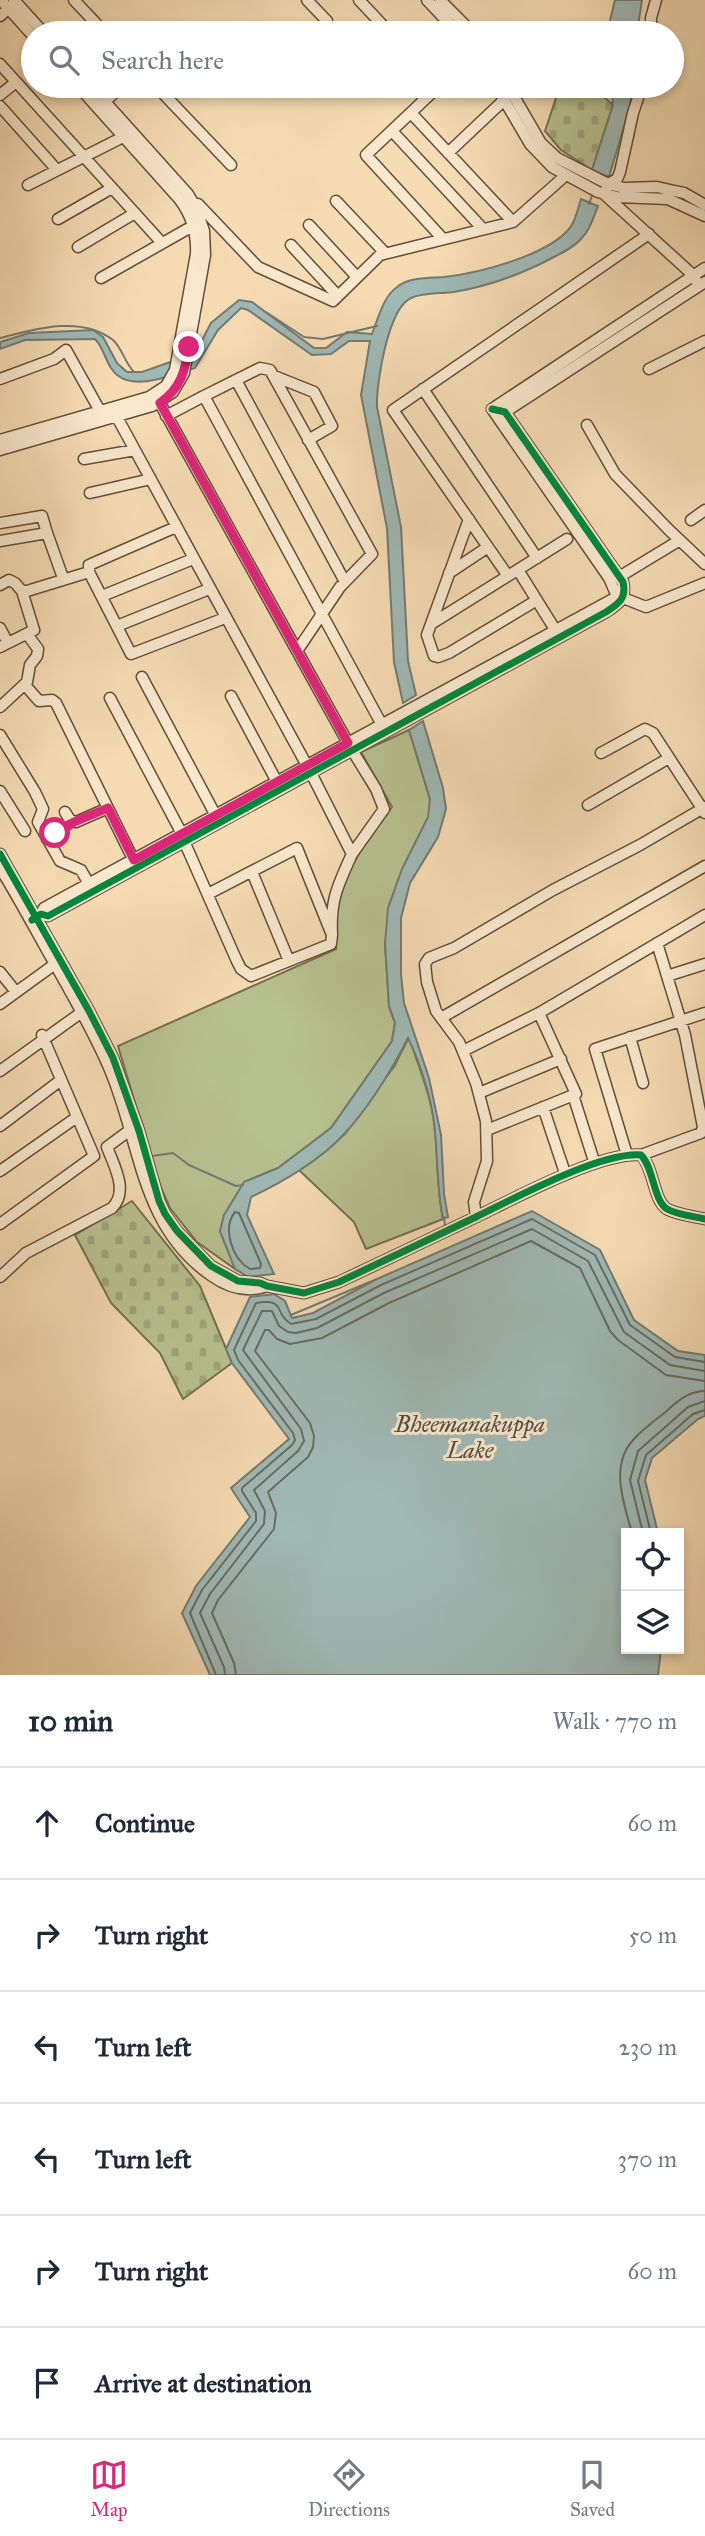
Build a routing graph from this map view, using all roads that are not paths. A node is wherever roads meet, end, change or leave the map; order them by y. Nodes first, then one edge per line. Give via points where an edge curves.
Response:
1 (74, 0) edge
2 (307, 0) edge
3 (359, 0) edge
4 (427, 0) edge
5 (440, 0) edge
6 (656, 0) edge
7 (10, 3) edge
8 (0, 16) edge
9 (327, 20) dead end
10 (23, 21) edge
11 (30, 21) edge
12 (93, 21) edge
13 (379, 21) edge
14 (447, 21) edge
15 (461, 21) edge
16 (651, 21) edge
17 (0, 64) edge
18 (16, 82) junction
19 (21, 88) edge
20 (0, 95) edge
21 (30, 98) edge
22 (93, 98) edge
23 (98, 98) edge
24 (109, 98) edge
25 (167, 98) edge
26 (427, 98) edge
27 (515, 98) edge
28 (638, 98) edge
29 (504, 100) joint
30 (102, 105) junction
31 (0, 106) edge
32 (411, 113) junction
33 (392, 131) junction
34 (128, 134) junction
35 (448, 153) junction
36 (83, 157) junction
37 (231, 166) dead end
38 (57, 170) junction
39 (566, 175) junction
40 (28, 185) dead end
41 (598, 185) junction
42 (112, 188) junction
43 (182, 188) junction
44 (336, 201) dead end
45 (704, 201) edge
46 (135, 214) junction
47 (705, 216) edge
48 (58, 219) dead end
49 (513, 222) junction
50 (197, 223) junction
51 (309, 225) dead end
52 (483, 229) junction
53 (649, 234) junction
54 (443, 239) junction
55 (162, 243) junction
56 (291, 245) dead end
57 (78, 247) dead end
58 (385, 253) junction
59 (705, 269) edge
60 (693, 275) junction
61 (357, 277) junction
62 (101, 278) dead end
63 (702, 284) edge
64 (338, 296) junction
65 (705, 341) edge
66 (649, 369) dead end
67 (274, 376) junction
68 (0, 379) edge
69 (236, 380) junction
70 (423, 389) junction
71 (204, 396) junction
72 (157, 398) junction
73 (492, 409) junction
74 (100, 411) junction
75 (114, 412) junction
76 (505, 412) junction
77 (166, 416) junction
78 (587, 425) dead end
79 (0, 440) edge
80 (308, 440) junction
81 (0, 450) edge
82 (135, 450) junction
83 (84, 459) dead end
84 (150, 479) junction
85 (90, 493) dead end
86 (705, 510) edge
87 (469, 519) junction
88 (691, 520) dead end
89 (0, 523) edge
90 (176, 527) junction
91 (47, 533) junction
92 (567, 539) dead end
93 (680, 540) junction
94 (0, 541) edge
95 (488, 547) junction
96 (537, 558) junction
97 (193, 559) junction
98 (705, 564) edge
99 (89, 572) junction
100 (449, 573) junction
101 (513, 573) junction
102 (619, 577) junction
103 (63, 578) junction
104 (345, 582) junction
105 (705, 583) edge
106 (0, 585) edge
107 (209, 589) junction
108 (22, 591) junction
109 (102, 596) junction
110 (619, 597) junction
111 (537, 600) junction
112 (321, 612) junction
113 (225, 618) junction
114 (431, 624) junction
115 (117, 626) junction
116 (0, 628) edge
117 (556, 631) junction
118 (26, 634) junction
119 (4, 645) edge
120 (297, 651) junction
121 (142, 677) dead end
122 (25, 685) junction
123 (231, 696) dead end
124 (110, 698) dead end
125 (0, 707) edge
126 (419, 709) junction
127 (382, 724) junction
128 (0, 735) edge
129 (350, 747) junction
130 (601, 753) dead end
131 (669, 758) junction
132 (309, 769) junction
133 (276, 782) junction
134 (0, 791) edge
135 (588, 806) dead end
136 (108, 808) junction
137 (704, 810) edge
138 (65, 812) dead end
139 (216, 816) junction
140 (72, 821) junction
141 (25, 831) dead end
142 (183, 838) junction
143 (47, 839) junction
144 (0, 854) edge
145 (352, 855) junction
146 (135, 863) junction
147 (705, 866) edge
148 (0, 868) edge
149 (252, 872) junction
150 (89, 884) junction
151 (208, 894) junction
152 (705, 915) edge
153 (37, 917) junction
154 (332, 935) junction
155 (657, 943) junction
156 (289, 961) junction
157 (55, 964) junction
158 (705, 964) edge
159 (0, 972) edge
160 (667, 976) junction
161 (16, 992) junction
162 (0, 1004) edge
163 (81, 1009) junction
164 (540, 1013) junction
165 (705, 1013) edge
166 (441, 1018) junction
167 (681, 1020) junction
168 (43, 1037) junction
169 (630, 1037) junction
170 (463, 1051) junction
171 (561, 1059) junction
172 (0, 1065) edge
173 (0, 1072) edge
174 (61, 1080) junction
175 (643, 1083) dead end
176 (479, 1093) junction
177 (573, 1095) junction
178 (543, 1107) junction
179 (77, 1116) junction
180 (0, 1126) edge
181 (130, 1130) junction
182 (487, 1130) junction
183 (627, 1155) junction
184 (640, 1155) junction
185 (593, 1157) dead end
186 (564, 1170) dead end
187 (0, 1171) edge
188 (476, 1217) junction
189 (705, 1219) edge
190 (0, 1224) edge
191 (0, 1277) edge
192 (267, 1286) junction

1 - 12 street
2 - 9 street
3 - 13 street
4 - 14 street
5 - 15 street
6 - 16 street
7 - 8 street
7 - 10 street
7 - 11 street
17 - 18 street
18 - 19 street
18 - 20 street
21 - 36 street
22 - 30 street
23 - 30 street
24 - 30 street
25 - 37 street
26 - 32 street
27 - 41 street via 541,143
28 - 41 street via 621,172
29 - 35 street
29 - 39 street via 530,144
30 - 34 street
31 - 38 street
32 - 33 street
32 - 35 street
33 - 52 street
33 - 54 street via 366,155
34 - 36 street
34 - 43 street
34 - 50 street
35 - 49 street
36 - 38 street
36 - 42 street
38 - 40 street
39 - 41 street
39 - 49 street
41 - 45 street via 657,187
41 - 47 street via 617,197 668,199
41 - 53 street
42 - 46 street
42 - 48 street
43 - 50 street via 192,201
43 - 64 street via 258,267 333,301
44 - 58 street
46 - 55 street
46 - 57 street
49 - 52 street
50 - 55 street
50 - 72 street via 205,255 184,348 173,392
51 - 61 street
52 - 54 street
53 - 60 street
53 - 70 street
54 - 58 street
55 - 62 street
56 - 64 street
58 - 61 street
59 - 60 street
60 - 63 street
60 - 73 street
61 - 64 street
63 - 76 street
65 - 66 street
67 - 69 street via 265,367
67 - 80 street
67 - 80 street via 314,392 332,426
68 - 74 street via 66,351
69 - 71 street
69 - 104 street
70 - 87 street via 393,410
70 - 96 street
71 - 77 street
71 - 112 street
72 - 75 street
72 - 77 street
73 - 76 street
73 - 110 street
74 - 75 street
74 - 79 street
75 - 81 street
75 - 82 street
76 - 102 street
77 - 120 street
78 - 93 street via 615,474
80 - 104 street via 372,554
82 - 83 street
82 - 84 street
84 - 85 street
84 - 90 street
86 - 88 street
87 - 95 street
87 - 100 street
89 - 91 street via 42,516
90 - 97 street
90 - 99 street via 89,565
91 - 94 street
91 - 103 street
92 - 96 street
93 - 98 street
93 - 102 street
95 - 100 street
95 - 101 street
96 - 101 street
97 - 107 street
97 - 109 street
99 - 103 street
99 - 109 street
100 - 114 street
101 - 111 street
101 - 114 street
102 - 110 street via 625,591
103 - 108 street
104 - 112 street
105 - 110 street via 646,607
106 - 108 street via 9,580
107 - 113 street
107 - 115 street
108 - 118 street via 34,630
109 - 115 street
110 - 117 street
110 - 126 street via 606,612
111 - 114 street via 438,657 431,652 427,635
111 - 117 street
112 - 120 street
112 - 127 street
113 - 115 street via 133,654
113 - 132 street
116 - 119 street
117 - 126 street
118 - 119 street
118 - 122 street via 38,649
120 - 129 street
121 - 139 street
122 - 125 street
122 - 136 street via 38,701 56,703
123 - 133 street
124 - 142 street
126 - 127 street
126 - 129 street
127 - 129 street
128 - 143 street via 43,808 38,822
129 - 132 street
129 - 145 street via 384,809
130 - 131 street via 645,729 653,733
131 - 135 street
131 - 137 street
132 - 133 street
132 - 142 street
132 - 145 street
133 - 139 street
134 - 141 street
136 - 140 street
136 - 146 street
137 - 166 street via 429,958 427,982
138 - 140 street
139 - 142 street
140 - 143 street
142 - 146 street
142 - 151 street
143 - 150 street via 60,861 81,870
144 - 153 street
145 - 154 street via 333,900
146 - 150 street
146 - 153 street via 48,916
147 - 166 street
148 - 153 street
149 - 151 street
149 - 154 street via 297,848
149 - 156 street
150 - 153 street via 44,908
151 - 156 street via 245,974 251,976
152 - 155 street
153 - 157 street
153 - 192 street via 113,1058 165,1214 191,1248 220,1273
154 - 156 street via 326,948
155 - 160 street
155 - 164 street
157 - 161 street
157 - 163 street
158 - 160 street
159 - 161 street
160 - 167 street
161 - 162 street
163 - 168 street
163 - 181 street via 111,1071
164 - 170 street
164 - 171 street
165 - 167 street
166 - 170 street
167 - 169 street
167 - 184 street via 703,1127 701,1133
168 - 172 street
168 - 173 street
168 - 174 street
169 - 175 street
169 - 183 street via 595,1049
170 - 176 street
171 - 176 street
171 - 177 street
174 - 179 street
174 - 180 street
176 - 182 street
177 - 178 street
177 - 185 street
178 - 182 street
178 - 186 street
179 - 187 street
179 - 190 street via 94,1156
181 - 191 street via 107,1147 121,1186 118,1202 26,1253
181 - 192 street via 144,1183 171,1235 225,1285 252,1290
182 - 188 street via 487,1161 474,1202
183 - 184 street
183 - 188 street via 583,1168
184 - 189 street via 666,1208
188 - 192 street via 313,1292

